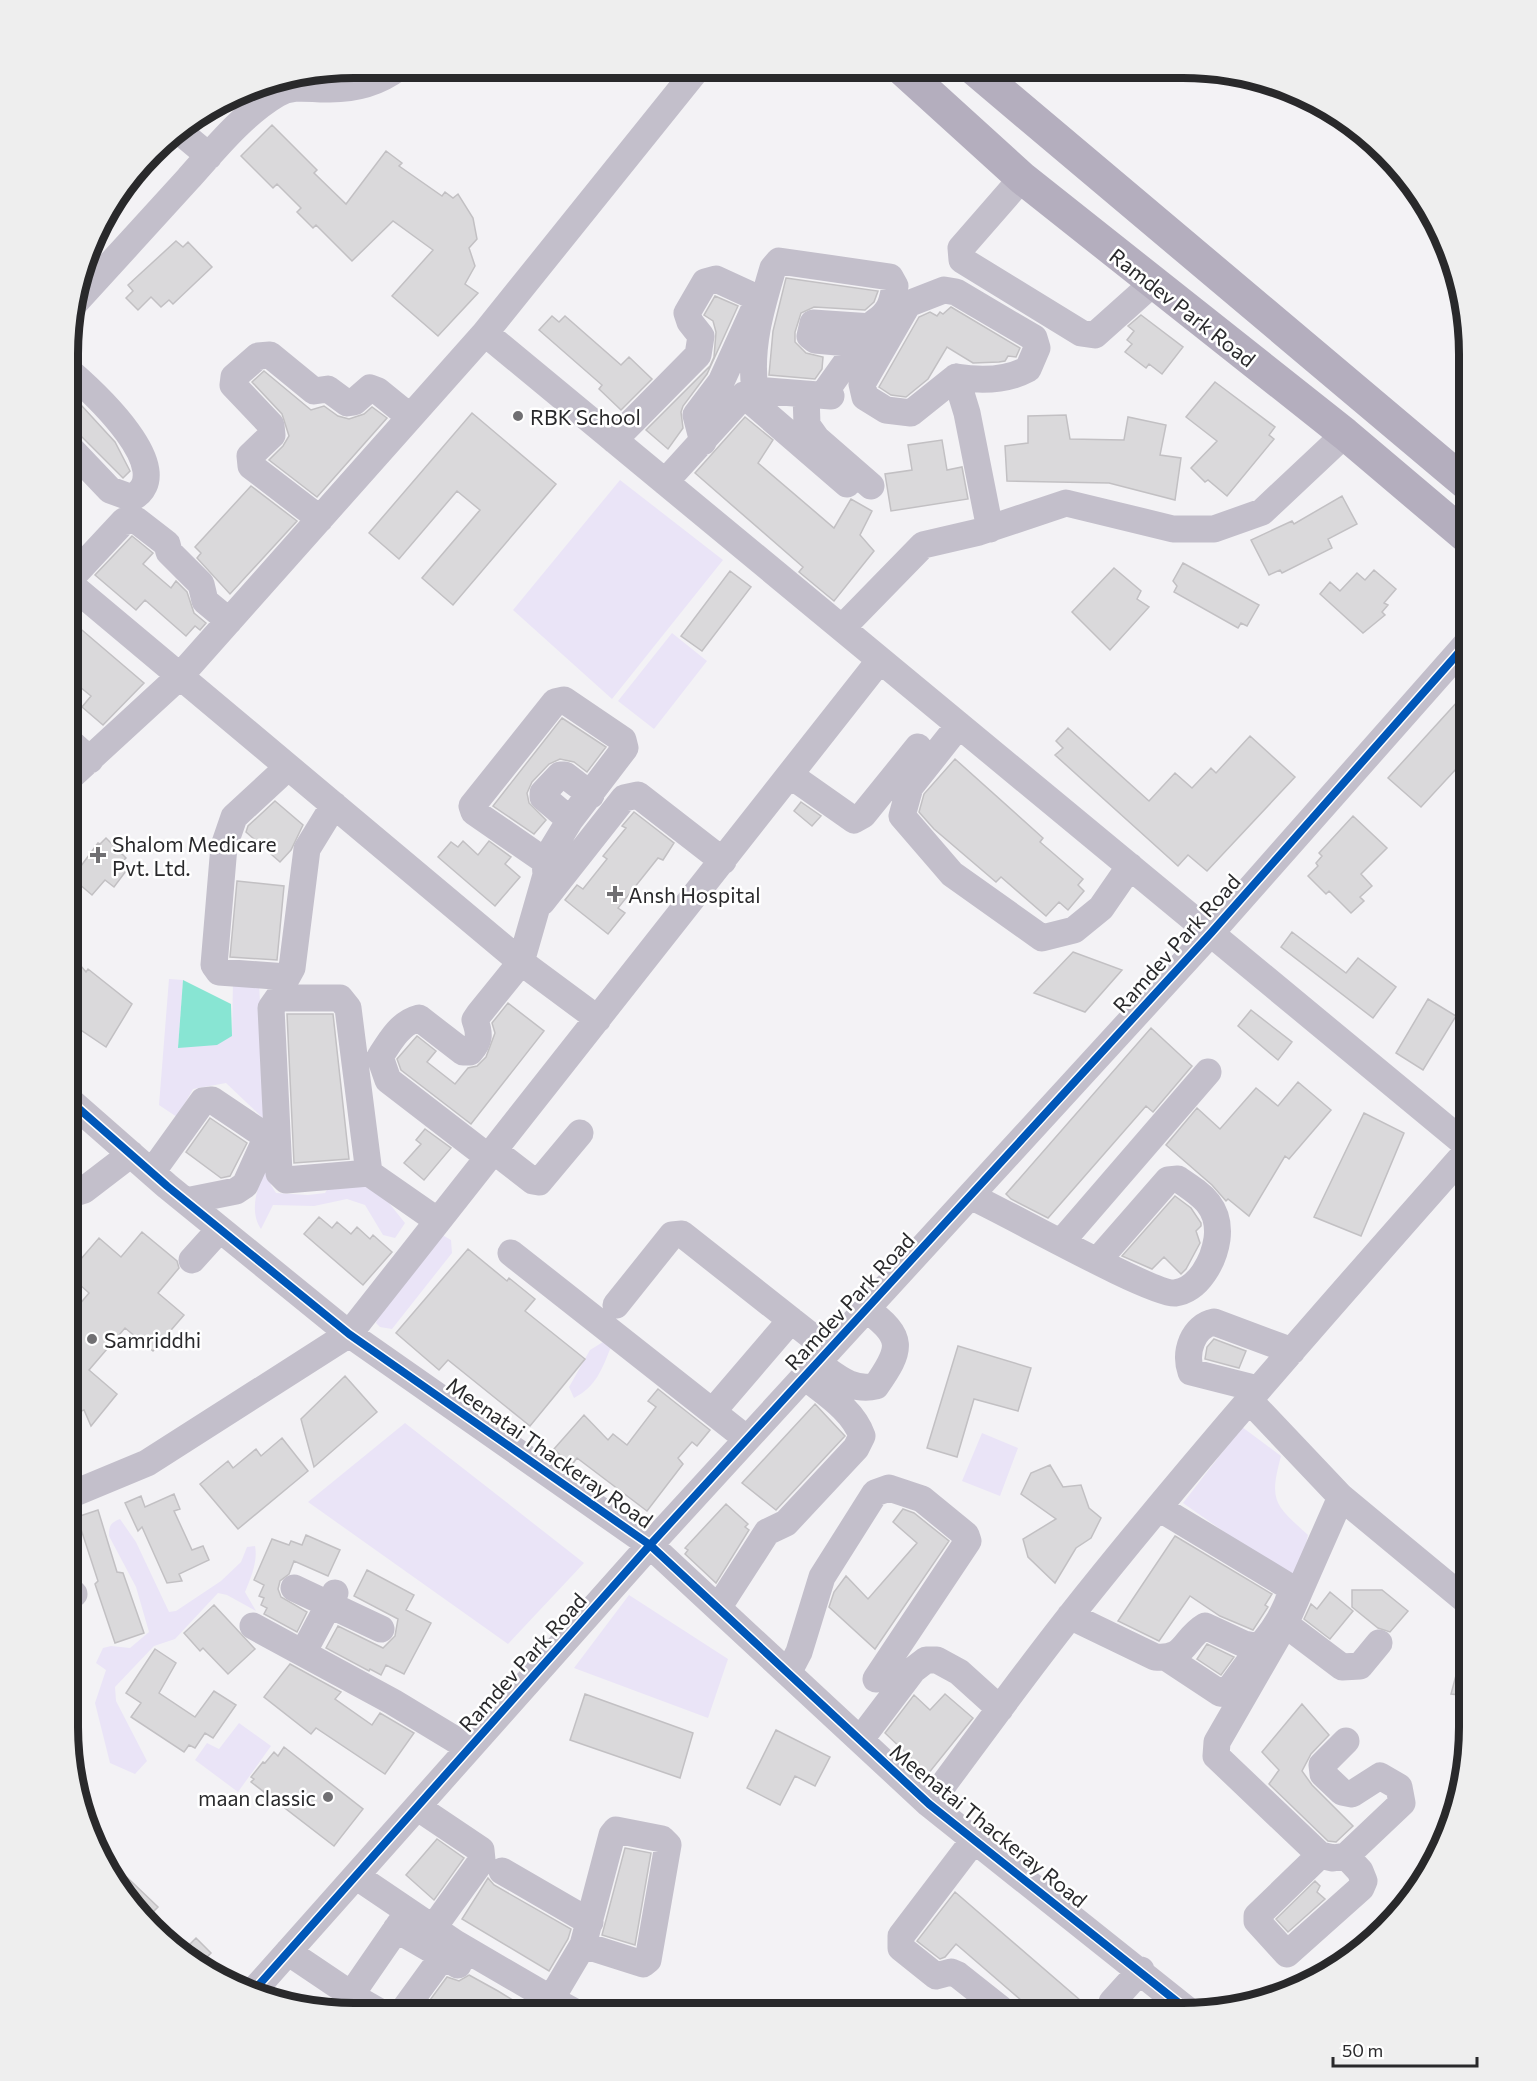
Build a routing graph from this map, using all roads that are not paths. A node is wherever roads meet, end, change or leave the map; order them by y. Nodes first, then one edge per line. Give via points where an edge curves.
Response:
1 (385, 78) edge
2 (691, 78) edge
3 (912, 78) edge
4 (985, 78) edge
5 (290, 85) edge
6 (284, 87) edge
7 (185, 136) edge
8 (209, 156) junction
9 (1022, 178) junction
10 (1152, 284) junction
11 (85, 292) edge
12 (485, 333) junction
13 (956, 377) junction
14 (78, 379) edge
15 (749, 393) junction
16 (820, 395) junction
17 (410, 417) junction
18 (1345, 434) junction
19 (614, 440) junction
20 (703, 442) junction
21 (78, 456) edge
22 (1459, 478) edge
23 (665, 482) junction
24 (320, 519) junction
25 (990, 529) junction
26 (1459, 531) edge
27 (78, 570) edge
28 (78, 591) edge
29 (229, 621) junction
30 (842, 628) junction
31 (1459, 655) edge
32 (880, 660) junction
33 (180, 676) junction
34 (952, 719) junction
35 (78, 749) edge
36 (90, 760) junction
37 (288, 767) junction
38 (78, 770) edge
39 (789, 775) junction
40 (591, 795) junction
41 (334, 805) junction
42 (570, 820) junction
43 (545, 861) junction
44 (723, 861) junction
45 (1130, 866) junction
46 (537, 908) junction
47 (1211, 933) junction
48 (521, 962) junction
49 (598, 1019) junction
50 (1208, 1072) dead end
51 (78, 1108) edge
52 (580, 1133) dead end
53 (1459, 1140) edge
54 (131, 1154) junction
55 (490, 1154) junction
56 (1459, 1159) edge
57 (152, 1172) junction
58 (369, 1173) junction
59 (79, 1191) edge
60 (970, 1196) junction
61 (186, 1201) junction
62 (438, 1221) junction
63 (220, 1229) junction
64 (1062, 1241) junction
65 (511, 1253) dead end
66 (192, 1260) dead end
67 (1098, 1260) junction
68 (616, 1305) dead end
69 (866, 1309) junction
70 (791, 1320) junction
71 (349, 1334) junction
72 (1292, 1351) junction
73 (817, 1363) junction
74 (1253, 1395) junction
75 (713, 1411) junction
76 (747, 1439) junction
77 (78, 1493) edge
78 (1341, 1497) junction
79 (1159, 1508) junction
80 (650, 1545) junction
81 (294, 1588) dead end
82 (1459, 1595) edge
83 (332, 1599) junction
84 (718, 1608) junction
85 (1070, 1616) junction
86 (1285, 1624) junction
87 (253, 1626) dead end
88 (381, 1629) dead end
89 (1379, 1643) dead end
90 (1259, 1647) junction
91 (303, 1653) junction
92 (1167, 1658) junction
93 (788, 1673) junction
94 (876, 1679) dead end
95 (1000, 1709) junction
96 (854, 1724) junction
97 (1346, 1741) dead end
98 (470, 1748) junction
99 (929, 1804) junction
100 (417, 1807) junction
101 (974, 1840) junction
102 (1320, 1855) junction
103 (1346, 1856) junction
104 (502, 1871) dead end
105 (356, 1876) junction
106 (402, 1921) junction
107 (441, 1944) junction
108 (288, 1952) junction
109 (1145, 1974) junction
110 (258, 1985) edge
111 (340, 1987) dead end
112 (364, 2003) edge
113 (408, 2003) edge
114 (542, 2003) edge
115 (546, 2003) edge
116 (993, 2003) edge
117 (1112, 2003) edge
118 (1123, 2003) edge
119 (1179, 2003) edge

1 - 5 street via 329,90
2 - 12 street
3 - 9 main road, Ramdev Park Road
4 - 22 main road, Ramdev Park Road
6 - 8 street
7 - 8 street
8 - 11 street
9 - 10 main road, Ramdev Park Road
9 - 10 street via 961,248 962,260 1081,333 1095,335
10 - 18 main road, Ramdev Park Road
12 - 17 street
12 - 19 street
13 - 13 street via 911,413 886,410 865,397 862,384 908,304 944,290 956,292 1035,338 1037,348 1028,369 1016,375 980,381
13 - 25 street
14 - 21 street via 104,402 139,451 148,479 141,493 132,498 110,490
15 - 16 street
15 - 16 street via 859,485 807,425
15 - 16 street via 757,321 773,268 779,261 890,277 895,286 891,307
15 - 20 street
17 - 24 street
17 - 24 street via 370,388 347,403 328,389 314,391 270,355 258,356 234,377 233,385 271,425 272,435 250,456 251,466
18 - 25 street via 1262,512 1214,529 1173,529 1066,503
18 - 26 main road, Ramdev Park Road
19 - 20 street via 698,355 700,336 687,313 705,282 716,279 753,296 756,305 721,382 696,415
19 - 23 street
20 - 23 street
23 - 30 street
24 - 29 street
25 - 30 street via 923,545
27 - 29 street via 124,521 135,520 167,544 169,552 201,584 205,601
28 - 33 street
29 - 33 street
30 - 32 street
31 - 47 street, Ramdev Park Road
32 - 34 street
32 - 39 street
33 - 36 street
33 - 37 street
34 - 39 street via 854,820
34 - 45 street
34 - 45 street via 910,787 902,816 952,874 1042,938 1074,930 1101,908
35 - 36 street
36 - 38 street
37 - 41 street
37 - 41 street via 234,817 222,874 214,965 219,972 287,977 292,968 308,849
39 - 44 street
40 - 42 street
40 - 42 street via 565,775 560,775 543,793
40 - 43 street via 624,747 623,740 564,700 555,702 472,806 474,812
41 - 48 street
42 - 43 street
43 - 46 street via 546,875
44 - 46 street via 638,795 630,795
44 - 49 street
45 - 47 street
46 - 48 street
47 - 53 street
47 - 60 street, Ramdev Park Road
48 - 49 street
48 - 55 street via 478,1014 478,1044 470,1052 463,1052 419,1018 393,1037 380,1057 388,1080
49 - 55 street
50 - 64 street
51 - 54 street, Meenatai Thackeray Road
52 - 55 street via 539,1182
54 - 57 street, Meenatai Thackeray Road
54 - 59 street
55 - 62 street
56 - 72 street
57 - 61 street, Meenatai Thackeray Road
57 - 61 street via 203,1101 212,1100 261,1133 264,1143 245,1185 236,1191
58 - 58 street via 286,1180 279,1173 271,1008 279,998 340,998 348,1008
58 - 62 street
60 - 64 street
60 - 69 street, Ramdev Park Road
61 - 63 street, Meenatai Thackeray Road
62 - 71 street
63 - 66 street
63 - 71 street, Meenatai Thackeray Road
64 - 67 street
65 - 75 street
67 - 67 street via 1158,1289 1175,1293 1188,1288 1197,1283 1216,1242 1215,1211 1205,1197 1178,1179 1167,1180
68 - 70 street via 672,1235 682,1234
69 - 73 street, Ramdev Park Road
69 - 73 street via 891,1329 896,1347 894,1361 876,1386 854,1387
70 - 73 street
70 - 75 street
71 - 77 street via 147,1463
71 - 80 street, Meenatai Thackeray Road
72 - 74 street
72 - 74 street via 1214,1322 1199,1327 1194,1334 1191,1371
73 - 76 street, Ramdev Park Road
73 - 84 street via 862,1436 856,1448 786,1523 767,1532
74 - 78 street
74 - 79 street
75 - 76 street
76 - 80 street, Ramdev Park Road
78 - 82 street
78 - 86 street
79 - 85 street
79 - 90 street via 1288,1586 1288,1604
80 - 84 street, Meenatai Thackeray Road
80 - 98 street, Ramdev Park Road
81 - 83 street
83 - 88 street
83 - 91 street
84 - 93 street, Meenatai Thackeray Road
85 - 92 street via 1155,1657
85 - 95 street
86 - 89 street via 1342,1667 1360,1666
86 - 102 street via 1217,1742 1216,1756
87 - 91 street
90 - 92 street via 1205,1626 1197,1630 1178,1655
90 - 92 street via 1232,1687 1220,1693
91 - 98 street
93 - 94 street via 799,1652 822,1577 875,1493 889,1488 922,1499 966,1535 968,1541
93 - 96 street, Meenatai Thackeray Road
95 - 96 street via 959,1672 937,1660 927,1660
95 - 99 street
96 - 99 street, Meenatai Thackeray Road
97 - 103 street via 1322,1765 1323,1774 1342,1792 1352,1794 1380,1776 1399,1787 1402,1803
98 - 100 street, Ramdev Park Road
99 - 101 street, Meenatai Thackeray Road
100 - 105 street, Ramdev Park Road
100 - 107 street via 481,1850 482,1860
101 - 109 street, Meenatai Thackeray Road
101 - 116 street via 901,1936 901,1948 936,1976 951,1972 958,1975
102 - 103 street
102 - 103 street via 1257,1916 1257,1921 1287,1954 1362,1888 1360,1871
104 - 115 street via 586,1934
105 - 106 street
105 - 108 street, Ramdev Park Road
106 - 107 street
106 - 112 street via 355,1989 357,1999
107 - 113 street
107 - 114 street
108 - 110 street, Ramdev Park Road
108 - 111 street
109 - 117 street
109 - 118 street
109 - 119 street, Meenatai Thackeray Road

